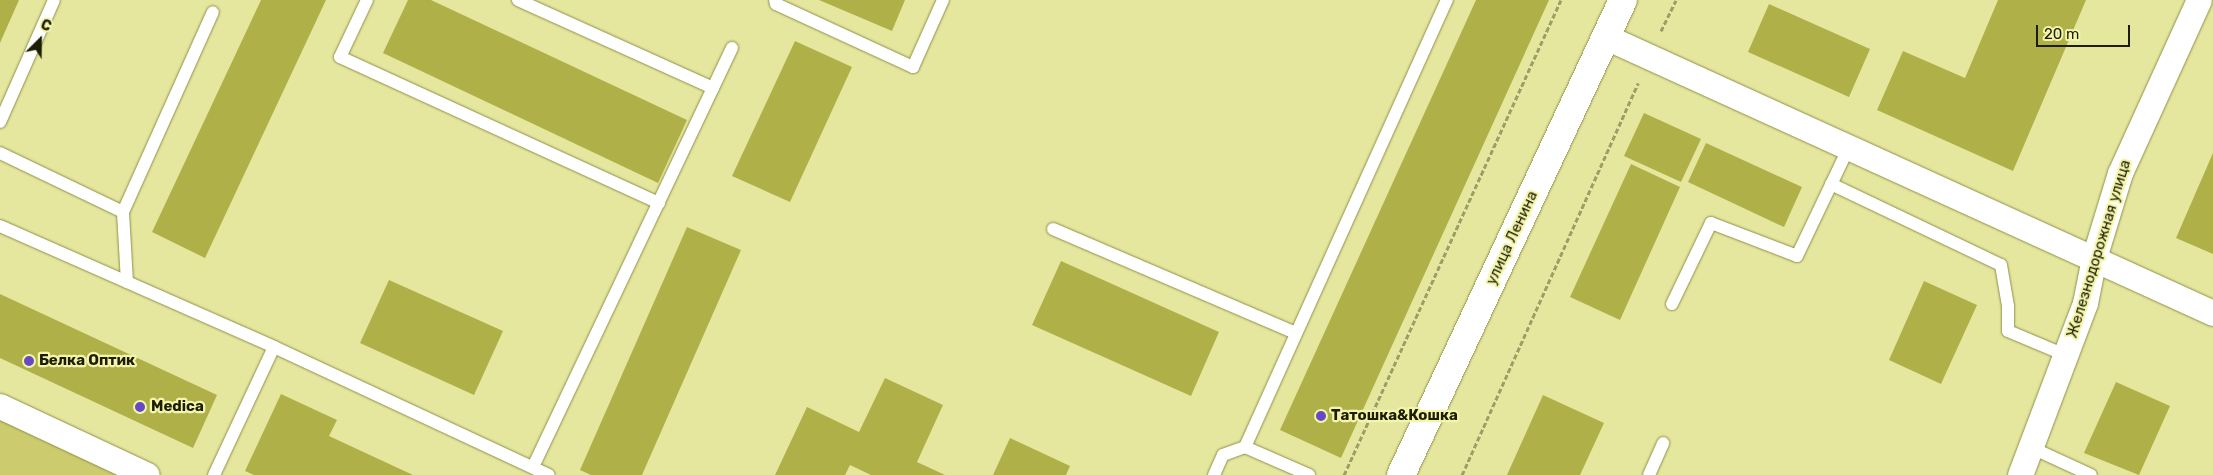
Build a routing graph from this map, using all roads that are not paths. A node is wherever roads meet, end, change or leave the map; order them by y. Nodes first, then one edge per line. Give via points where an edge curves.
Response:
1 (54, 0) edge
2 (367, 0) edge
3 (518, 0) edge
4 (775, 0) edge
5 (943, 0) edge
6 (1447, 0) edge
7 (1623, 0) edge
8 (2199, 0) edge
9 (213, 12) dead end
10 (1606, 37) junction
11 (732, 48) dead end
12 (713, 88) junction
13 (0, 122) edge
14 (1849, 147) junction
15 (0, 154) edge
16 (1831, 184) junction
17 (659, 203) junction
18 (123, 212) junction
19 (0, 226) edge
20 (1053, 229) dead end
21 (2094, 258) junction
22 (127, 282) junction
23 (1672, 304) dead end
24 (2213, 313) edge
25 (1296, 333) junction
26 (274, 347) junction
27 (2065, 355) junction
28 (0, 406) edge
29 (1663, 443) dead end
30 (1245, 447) junction
31 (2030, 447) junction
32 (533, 467) junction
33 (147, 475) edge
34 (214, 475) edge
35 (549, 475) edge
36 (1214, 475) edge
37 (1309, 475) edge
38 (1401, 475) edge
39 (1649, 475) edge
40 (2020, 475) edge
41 (2091, 475) edge

1 - 13 lane
2 - 17 lane via 340,58
3 - 12 lane
4 - 5 lane via 776,4 913,67
6 - 25 lane
7 - 10 street, улица Ленина
8 - 21 street, Железнодорожная улица via 2120,173
9 - 18 lane
10 - 14 street
10 - 38 street, улица Ленина
11 - 12 lane
12 - 17 lane
14 - 16 lane
14 - 21 street
15 - 18 lane
16 - 23 lane via 1797,256 1711,223
16 - 27 lane via 2001,266 2007,298 2008,331
17 - 32 lane
18 - 22 lane
19 - 22 lane
20 - 25 lane
21 - 24 street
21 - 27 street, Железнодорожная улица via 2085,303
22 - 26 lane
25 - 30 lane
26 - 32 lane
26 - 34 lane
27 - 31 street, Железнодорожная улица
28 - 33 street
29 - 39 lane
30 - 36 lane via 1223,455
30 - 37 lane
31 - 40 street, Железнодорожная улица
31 - 41 lane
32 - 35 lane

